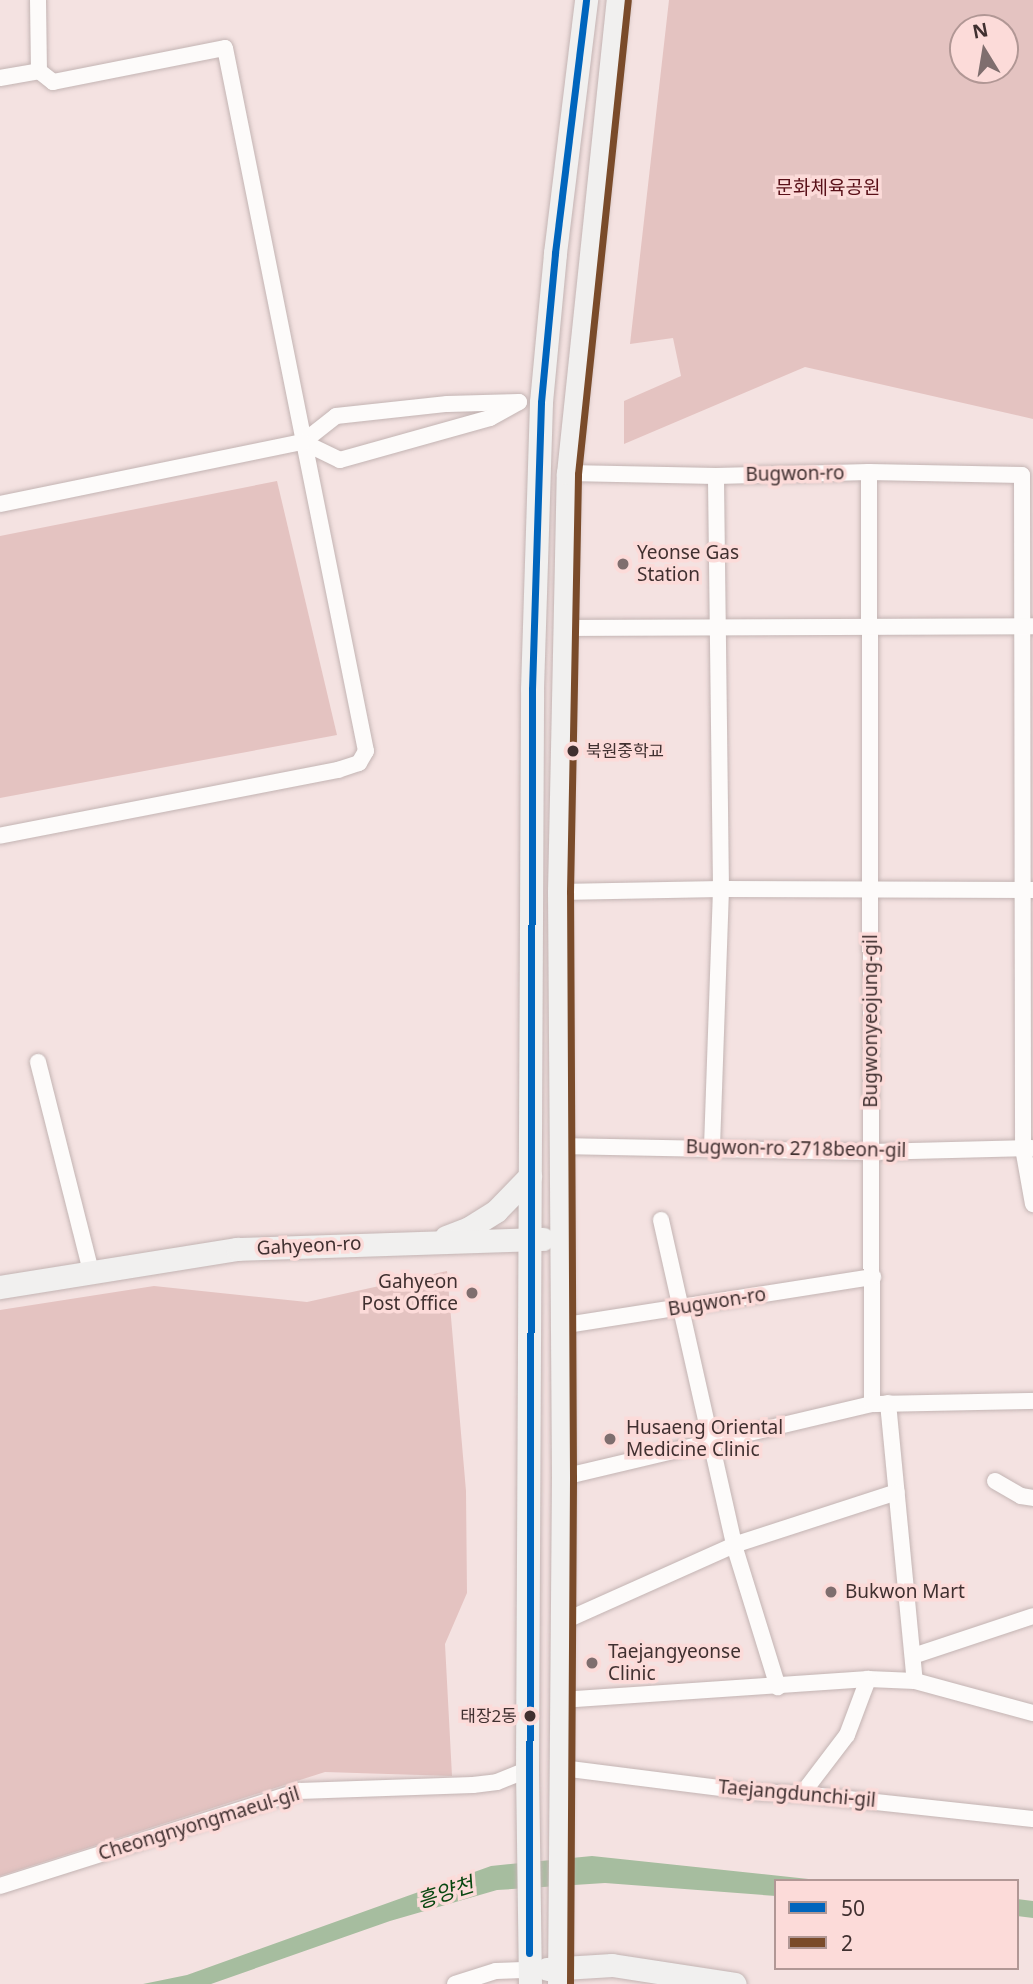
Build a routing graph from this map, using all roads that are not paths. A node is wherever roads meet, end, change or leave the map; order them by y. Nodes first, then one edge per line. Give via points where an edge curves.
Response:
1 (38, 0) edge
2 (586, 0) edge
3 (618, 0) edge
4 (39, 71) junction
5 (0, 78) edge
6 (576, 398) junction
7 (530, 402) junction
8 (303, 442) junction
9 (568, 472) junction
10 (869, 472) junction
11 (716, 476) junction
12 (0, 504) edge
13 (1027, 626) edge
14 (564, 628) junction
15 (872, 628) junction
16 (720, 629) junction
17 (0, 836) edge
18 (721, 889) junction
19 (871, 889) junction
20 (1028, 890) edge
21 (531, 892) junction
22 (559, 892) junction
23 (38, 1062) dead end
24 (558, 1146) junction
25 (712, 1147) junction
26 (1028, 1148) edge
27 (871, 1152) junction
28 (530, 1176) junction
29 (1033, 1204) edge
30 (661, 1220) dead end
31 (560, 1238) junction
32 (529, 1239) junction
33 (433, 1242) junction
34 (91, 1272) junction
35 (873, 1277) junction
36 (0, 1287) edge
37 (678, 1308) junction
38 (560, 1326) junction
39 (1033, 1401) edge
40 (880, 1403) junction
41 (708, 1441) junction
42 (563, 1477) junction
43 (995, 1481) dead end
44 (897, 1492) junction
45 (1033, 1498) edge
46 (734, 1545) junction
47 (1033, 1616) edge
48 (560, 1623) junction
49 (912, 1656) junction
50 (868, 1679) junction
51 (915, 1681) junction
52 (778, 1687) junction
53 (561, 1700) junction
54 (1033, 1713) edge
55 (562, 1768) junction
56 (527, 1770) junction
57 (803, 1794) junction
58 (1033, 1819) edge
59 (0, 1886) edge
60 (559, 1968) edge
61 (529, 1969) edge
62 (455, 1984) edge
63 (735, 1984) edge

1 - 4 street
2 - 7 street via 555,253
3 - 6 street
4 - 5 street
4 - 8 street via 53,82 225,48
6 - 7 street
6 - 9 street
7 - 8 street via 447,404 336,416
7 - 8 street via 490,418 340,460
7 - 21 street
8 - 12 street
8 - 17 street via 365,732 366,751 359,763
9 - 11 street, Bugwon-ro
9 - 14 street
10 - 11 street, Bugwon-ro
10 - 13 street, Bugwon-ro via 1022,475
10 - 15 street, Bugwonyeojung-gil
11 - 16 street
13 - 15 street
13 - 20 street
14 - 16 street
14 - 22 street
15 - 16 street
15 - 19 street, Bugwonyeojung-gil
16 - 18 street
18 - 19 street
18 - 22 street
18 - 25 street
19 - 20 street
19 - 27 street, Bugwonyeojung-gil
20 - 26 street
21 - 22 street
21 - 28 street
22 - 24 street
23 - 34 street
24 - 25 street, Bugwon-ro 2718beon-gil
24 - 31 street
25 - 27 street, Bugwon-ro 2718beon-gil
26 - 27 street, Bugwon-ro 2718beon-gil
26 - 29 street
27 - 35 street, Bugwonyeojung-gil
28 - 32 street
28 - 33 street via 496,1211
30 - 37 street
31 - 32 street, Gahyeon-ro
31 - 38 street
32 - 33 street, Gahyeon-ro
32 - 56 street
33 - 34 street, Gahyeon-ro via 237,1249
34 - 36 street, Gahyeon-ro
35 - 37 street, Bugwon-ro
35 - 40 street, Bugwonyeojung-gil
37 - 38 street, Bugwon-ro
37 - 41 street
38 - 42 street
39 - 40 street
40 - 41 street
40 - 44 street, Bugwonyeojung-gil via 895,1445
41 - 42 street
41 - 46 street
42 - 48 street
43 - 45 street
44 - 46 street
44 - 49 street, Bugwonyeojung-gil
46 - 48 street
46 - 52 street
47 - 49 street
48 - 53 street
49 - 51 street, Bugwonyeojung-gil
50 - 51 street
50 - 52 street
50 - 57 street via 847,1735
51 - 54 street
52 - 53 street
53 - 55 street
55 - 57 street, Taejangdunchi-gil
55 - 60 street
56 - 59 street, Cheongnyongmaeul-gil via 497,1782 473,1785 299,1791
56 - 61 street
57 - 58 street, Taejangdunchi-gil
60 - 61 street
60 - 63 street via 612,1965
61 - 62 street via 496,1971

